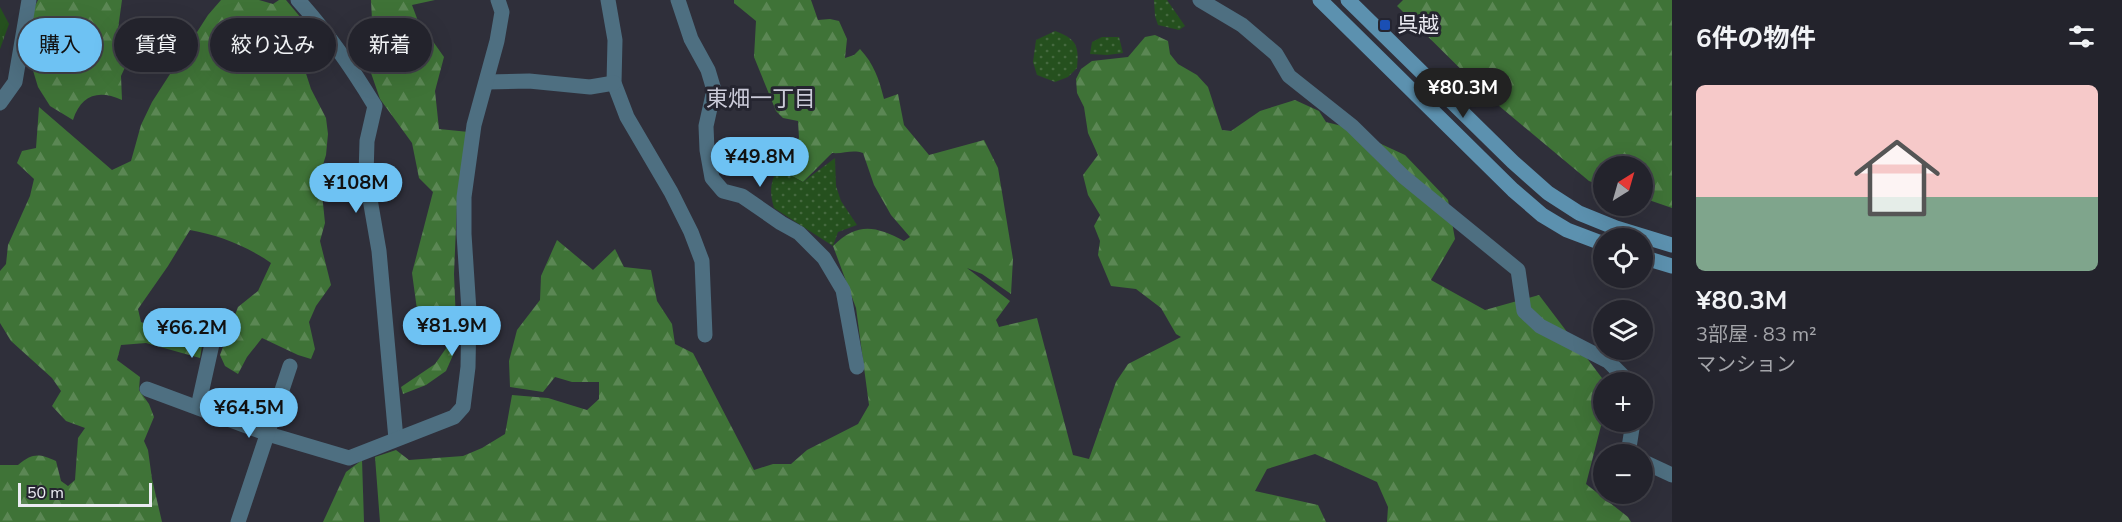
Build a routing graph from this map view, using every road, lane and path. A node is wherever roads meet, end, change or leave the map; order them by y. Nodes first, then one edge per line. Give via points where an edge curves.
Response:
1 (29, 0) edge
2 (298, 0) edge
3 (498, 0) edge
4 (609, 0) edge
5 (678, 0) edge
6 (1200, 0) edge
7 (1320, 0) edge
8 (1348, 0) edge
9 (487, 82) junction
10 (614, 83) junction
11 (0, 103) edge
12 (1593, 240) edge
13 (1672, 245) edge
14 (1653, 260) edge
15 (1672, 266) edge
16 (218, 317) dead end
17 (705, 335) dead end
18 (290, 366) dead end
19 (857, 367) dead end
20 (1619, 372) edge
21 (147, 389) dead end
22 (198, 407) junction
23 (268, 434) junction
24 (396, 439) junction
25 (1653, 466) edge
26 (1672, 475) edge
27 (238, 522) edge

1 - 11 street via 15,82
2 - 24 street via 322,25 375,106 367,141 366,176 379,251
3 - 9 street via 502,12
4 - 10 street via 615,40
5 - 19 street via 714,90 706,126 712,178 723,191 742,196 799,233 824,258 843,290
6 - 20 street via 1242,25 1268,47 1289,76 1518,270 1524,311 1540,326 1608,361
7 - 12 street via 1513,190 1542,215
8 - 13 street via 1548,193 1579,213
9 - 10 street via 529,81 590,87
9 - 24 street via 474,125 464,197 469,311 463,407 454,417
10 - 17 street via 627,117 671,192 702,261
14 - 15 street
16 - 22 street
18 - 23 street
21 - 22 street
22 - 23 street
23 - 24 street via 349,458
23 - 27 street
25 - 26 street

